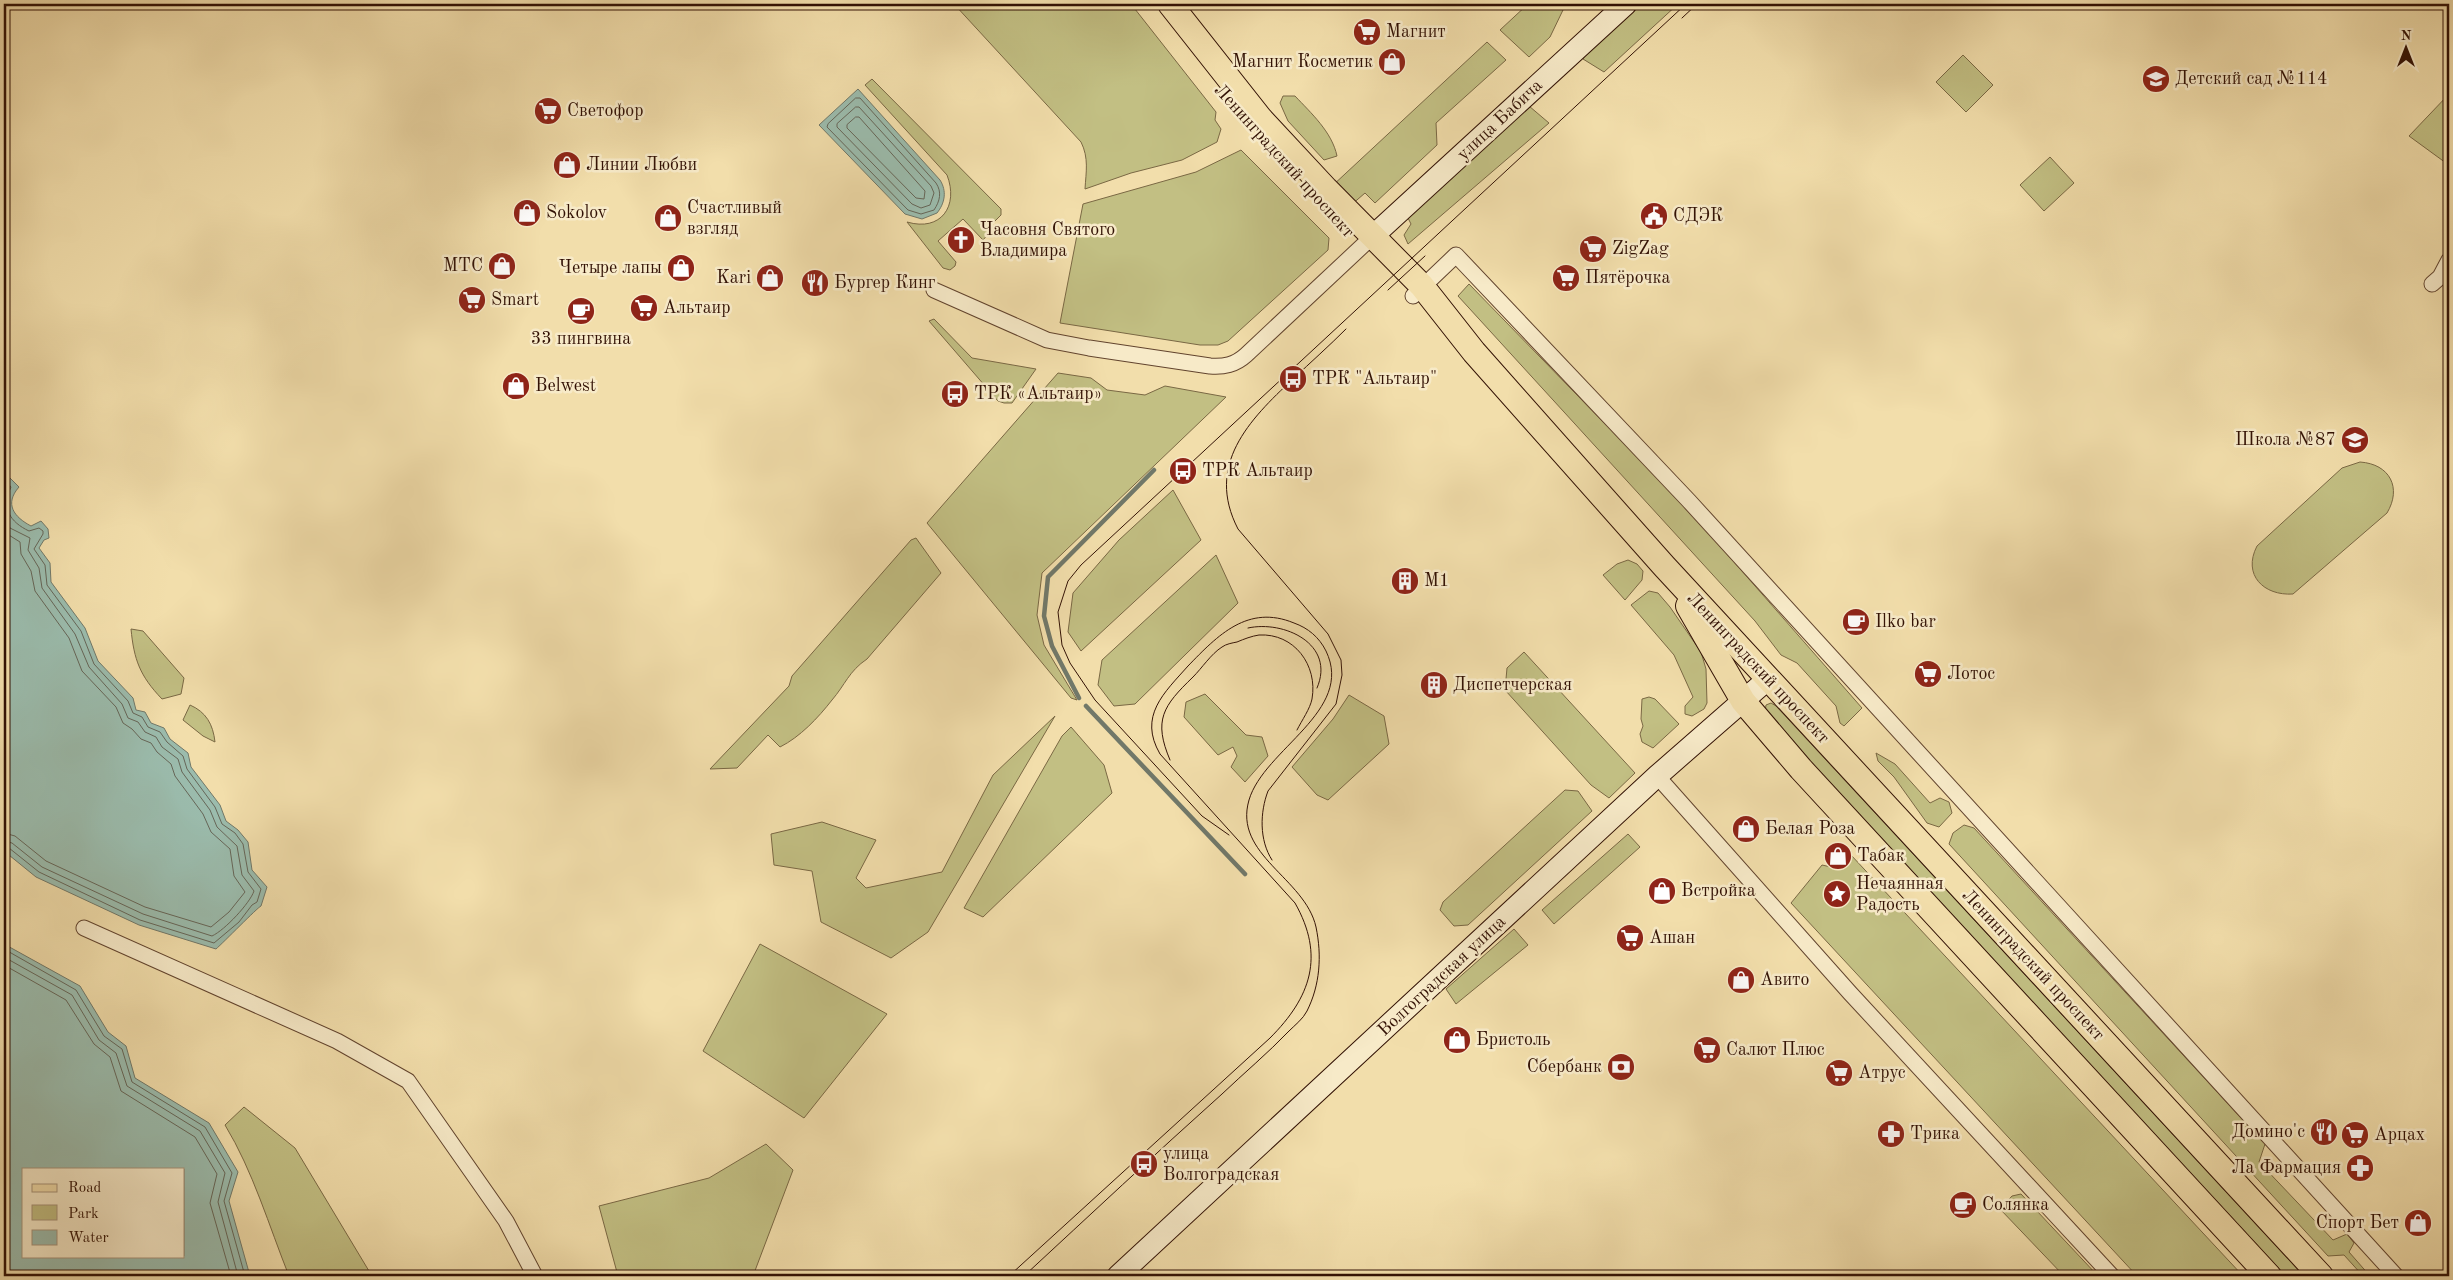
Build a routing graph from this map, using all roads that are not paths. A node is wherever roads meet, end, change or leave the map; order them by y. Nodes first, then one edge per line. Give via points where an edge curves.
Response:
1 (1152, 4) edge
2 (1170, 4) edge
3 (1626, 4) edge
4 (1367, 241) junction
5 (2449, 260) edge
6 (2432, 284) dead end
7 (934, 290) dead end
8 (1418, 291) junction
9 (1664, 566) junction
10 (1768, 679) junction
11 (1743, 701) junction
12 (1657, 776) junction
13 (84, 928) dead end
14 (534, 1276) edge
15 (1118, 1276) edge
16 (2112, 1276) edge
17 (2269, 1276) edge
18 (2321, 1276) edge
19 (2396, 1276) edge

1 - 4 main road, Ленинградский проспект via 1241,120
2 - 4 main road, Ленинградский проспект via 1260,118
3 - 4 street, улица Бабича
4 - 7 street via 1246,355 1231,365 1210,366 1063,344 1024,331
4 - 8 main road, Ленинградский проспект
5 - 6 street
8 - 9 main road, Ленинградский проспект
8 - 19 street via 1456,255 1689,501
9 - 10 main road, Ленинградский проспект
9 - 11 main road, Ленинградский проспект
10 - 11 street, Волгоградская улица
10 - 18 main road, Ленинградский проспект
11 - 12 street, Волгоградская улица
11 - 17 main road, Ленинградский проспект via 1814,783
12 - 15 street, Волгоградская улица
12 - 16 street via 1850,992
13 - 14 street via 338,1041 408,1081 506,1221

